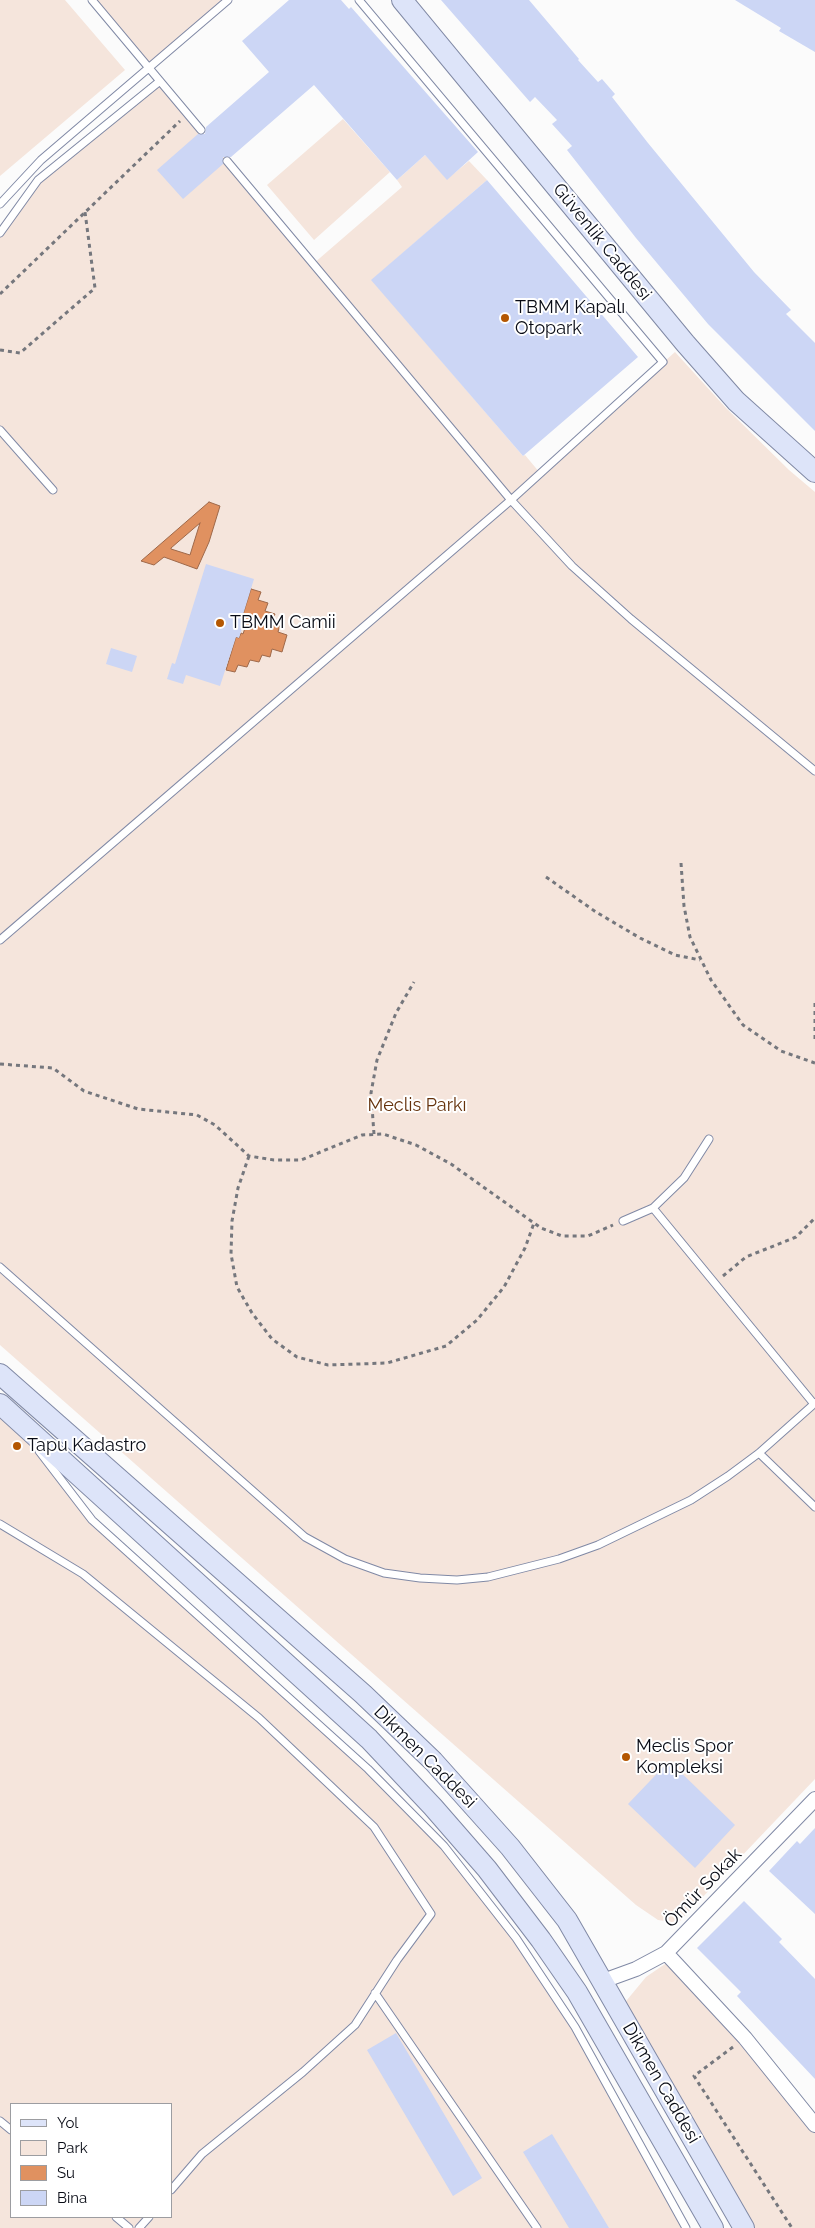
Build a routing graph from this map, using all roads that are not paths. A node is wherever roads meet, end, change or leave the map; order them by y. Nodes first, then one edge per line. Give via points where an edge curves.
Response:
1 (92, 0) edge
2 (228, 0) edge
3 (359, 0) edge
4 (402, 0) edge
5 (150, 68) junction
6 (160, 81) junction
7 (201, 130) dead end
8 (227, 161) dead end
9 (0, 204) edge
10 (0, 233) edge
11 (0, 430) edge
12 (815, 472) edge
13 (53, 490) dead end
14 (511, 500) junction
15 (815, 771) edge
16 (0, 940) edge
17 (709, 1139) dead end
18 (653, 1208) junction
19 (623, 1221) road end
20 (0, 1267) edge
21 (0, 1374) edge
22 (815, 1403) edge
23 (2, 1409) edge
24 (759, 1454) junction
25 (815, 1507) edge
26 (0, 1524) edge
27 (815, 1799) edge
28 (666, 1953) junction
29 (603, 1981) junction
30 (577, 1992) junction
31 (375, 1993) junction
32 (0, 2121) edge
33 (815, 2125) edge
34 (10, 2129) edge
35 (172, 2189) edge
36 (117, 2218) edge
37 (148, 2218) edge
38 (129, 2228) edge
39 (139, 2228) edge
40 (537, 2228) edge
41 (686, 2228) edge
42 (713, 2228) edge
43 (744, 2228) edge

1 - 5 lane
2 - 5 lane
3 - 14 lane via 663,362
4 - 12 main road, Güvenlik Caddesi via 685,343 736,401
5 - 6 lane
5 - 9 lane via 41,160
6 - 7 lane
6 - 10 lane via 38,180
8 - 14 lane
11 - 13 lane
14 - 15 lane via 572,566 631,619
14 - 16 lane
17 - 18 lane via 684,1178
18 - 19 lane
18 - 22 lane
20 - 24 lane via 306,1537 345,1559 384,1573 457,1580 503,1574 559,1559 598,1545 691,1500
21 - 29 main road, Dikmen Caddesi via 363,1694 433,1761 516,1854 567,1920
22 - 24 lane
23 - 30 main road, Dikmen Caddesi via 369,1739 487,1869
23 - 41 lane via 92,1520 368,1769 444,1846 516,1938 575,2027
24 - 25 lane
26 - 31 lane via 83,1574 259,1718 374,1827 431,1914
27 - 28 street, Ömür Sokak
28 - 29 street, Ömür Sokak
28 - 33 street via 745,2038
29 - 30 main road
29 - 43 main road, Dikmen Caddesi
30 - 42 main road, Dikmen Caddesi
31 - 35 lane via 355,2025 202,2154
31 - 40 lane
32 - 34 lane
36 - 38 lane
37 - 39 lane

